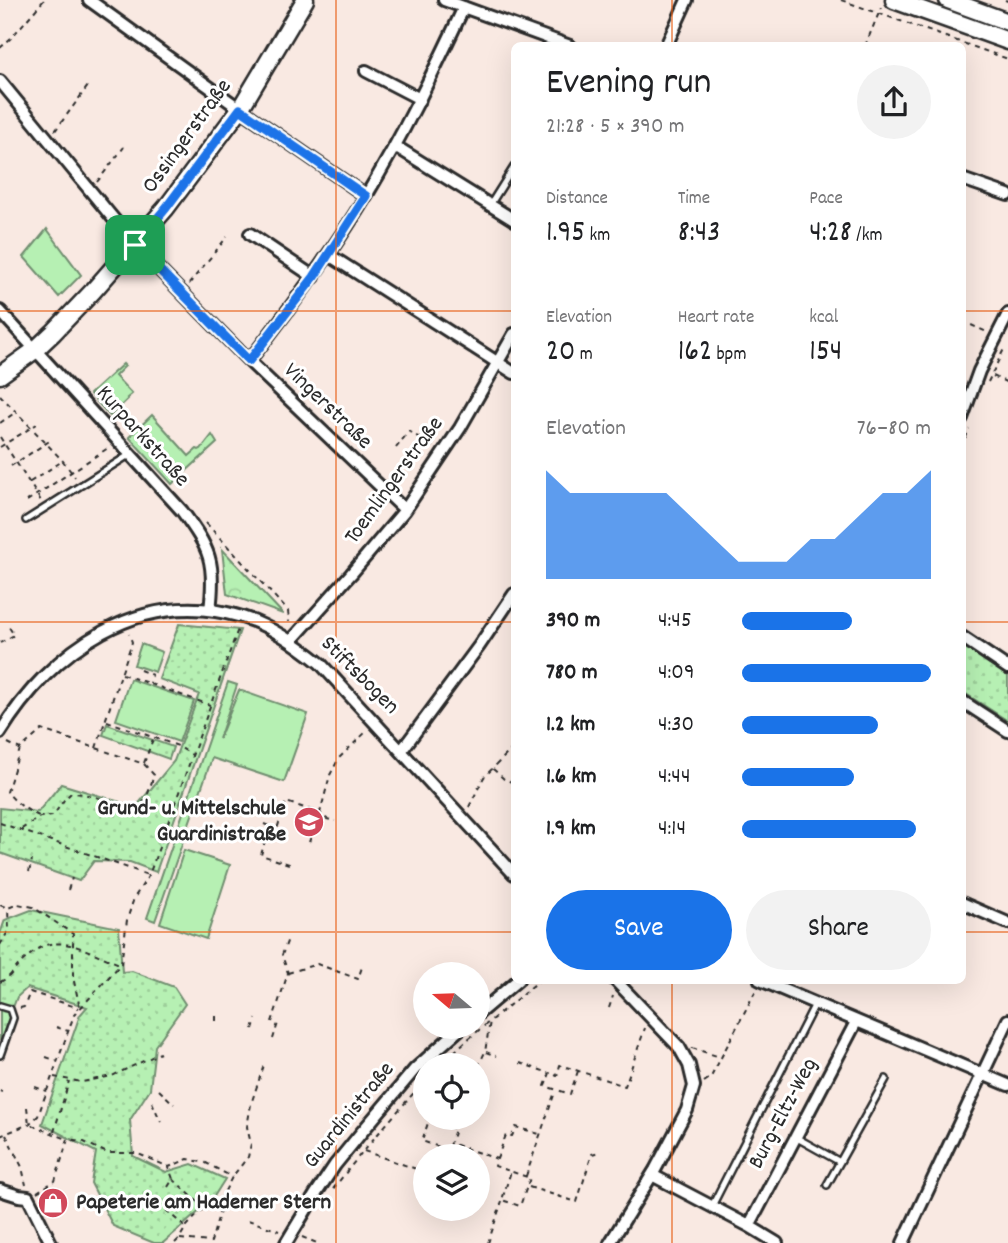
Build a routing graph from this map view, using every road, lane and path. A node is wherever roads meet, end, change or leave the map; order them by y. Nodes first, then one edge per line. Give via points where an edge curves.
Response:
1 (44, 0) edge
2 (89, 0) edge
3 (305, 0) edge
4 (444, 0) edge
5 (687, 0) edge
6 (841, 0) edge
7 (948, 0) edge
8 (888, 3) edge
9 (464, 7) junction
10 (879, 14) junction
11 (1008, 22) edge
12 (1008, 41) edge
13 (559, 42) edge
14 (668, 42) edge
15 (867, 42) edge
16 (959, 42) edge
17 (966, 44) edge
18 (0, 48) edge
19 (1008, 59) edge
20 (366, 71) dead end
21 (0, 81) edge
22 (88, 86) dead end
23 (421, 99) junction
24 (240, 109) junction
25 (48, 140) junction
26 (395, 146) junction
27 (124, 147) dead end
28 (511, 172) edge
29 (966, 180) edge
30 (90, 191) junction
31 (1008, 195) edge
32 (366, 196) junction
33 (490, 205) junction
34 (511, 218) edge
35 (250, 234) dead end
36 (227, 237) dead end
37 (135, 245) junction
38 (329, 255) junction
39 (314, 277) junction
40 (182, 293) junction
41 (0, 311) edge
42 (1008, 313) edge
43 (966, 323) edge
44 (996, 336) junction
45 (511, 339) edge
46 (35, 350) junction
47 (249, 361) junction
48 (498, 363) junction
49 (511, 371) edge
50 (979, 371) junction
51 (0, 375) edge
52 (1008, 383) edge
53 (0, 395) edge
54 (966, 407) edge
55 (16, 412) junction
56 (0, 423) edge
57 (37, 424) dead end
58 (30, 428) junction
59 (0, 437) edge
60 (51, 440) dead end
61 (118, 441) junction
62 (5, 444) junction
63 (46, 444) junction
64 (0, 447) edge
65 (396, 448) dead end
66 (443, 454) junction
67 (129, 455) junction
68 (63, 461) junction
69 (17, 463) junction
70 (11, 466) dead end
71 (71, 472) junction
72 (29, 482) junction
73 (82, 485) junction
74 (37, 494) junction
75 (27, 500) dead end
76 (46, 508) junction
77 (405, 510) junction
78 (26, 520) dead end
79 (206, 523) dead end
80 (221, 540) junction
81 (216, 545) dead end
82 (511, 598) edge
83 (210, 610) junction
84 (289, 622) dead end
85 (7, 624) dead end
86 (238, 628) dead end
87 (129, 633) dead end
88 (291, 640) junction
89 (966, 640) edge
90 (0, 643) edge
91 (1008, 668) edge
92 (140, 670) dead end
93 (121, 674) junction
94 (149, 684) junction
95 (966, 704) edge
96 (211, 705) junction
97 (106, 720) junction
98 (368, 730) dead end
99 (1008, 731) edge
100 (154, 737) junction
101 (4, 738) edge
102 (20, 749) junction
103 (95, 749) junction
104 (402, 750) junction
105 (511, 750) edge
106 (193, 756) junction
107 (144, 764) junction
108 (494, 769) junction
109 (511, 782) edge
110 (469, 807) dead end
111 (320, 813) junction
112 (40, 817) junction
113 (335, 821) dead end
114 (0, 823) edge
115 (264, 824) dead end
116 (270, 826) junction
117 (20, 830) junction
118 (309, 842) dead end
119 (33, 860) dead end
120 (289, 868) dead end
121 (511, 871) edge
122 (29, 872) dead end
123 (149, 875) junction
124 (72, 878) dead end
125 (68, 890) dead end
126 (0, 905) edge
127 (966, 905) edge
128 (8, 908) junction
129 (1008, 923) edge
130 (288, 939) dead end
131 (0, 944) edge
132 (72, 944) junction
133 (121, 964) junction
134 (363, 964) dead end
135 (288, 973) junction
136 (0, 982) edge
137 (514, 984) edge
138 (535, 984) edge
139 (619, 984) edge
140 (758, 984) edge
141 (767, 984) edge
142 (614, 993) dead end
143 (490, 1004) edge
144 (815, 1004) junction
145 (0, 1006) edge
146 (609, 1008) dead end
147 (10, 1009) junction
148 (80, 1009) junction
149 (216, 1011) dead end
150 (256, 1018) dead end
151 (1008, 1020) edge
152 (216, 1021) dead end
153 (490, 1021) edge
154 (272, 1022) dead end
155 (856, 1022) junction
156 (278, 1024) dead end
157 (56, 1027) dead end
158 (645, 1028) dead end
159 (253, 1029) dead end
160 (69, 1031) junction
161 (273, 1039) dead end
162 (447, 1040) edge
163 (469, 1040) edge
164 (487, 1040) edge
165 (691, 1048) dead end
166 (485, 1052) joint
167 (160, 1053) dead end
168 (455, 1053) edge
169 (0, 1055) edge
170 (496, 1056) dead end
171 (46, 1057) dead end
172 (721, 1057) junction
173 (58, 1061) junction
174 (265, 1062) dead end
175 (520, 1063) dead end
176 (578, 1071) junction
177 (550, 1073) junction
178 (984, 1073) junction
179 (53, 1077) junction
180 (886, 1079) dead end
181 (69, 1080) junction
182 (701, 1085) dead end
183 (1008, 1085) edge
184 (35, 1087) dead end
185 (159, 1090) dead end
186 (555, 1090) junction
187 (48, 1091) junction
188 (413, 1094) edge
189 (152, 1102) dead end
190 (174, 1104) dead end
191 (27, 1107) dead end
192 (161, 1122) dead end
193 (29, 1124) junction
194 (426, 1130) edge
195 (455, 1130) edge
196 (53, 1133) junction
197 (5, 1134) junction
198 (540, 1135) junction
199 (0, 1136) edge
200 (795, 1137) junction
201 (68, 1139) junction
202 (450, 1143) joint
203 (431, 1144) edge
204 (363, 1151) junction
205 (599, 1152) dead end
206 (497, 1159) junction
207 (840, 1161) junction
208 (169, 1167) junction
209 (413, 1168) edge
210 (511, 1171) junction
211 (652, 1175) junction
212 (233, 1177) junction
213 (526, 1177) junction
214 (173, 1179) junction
215 (827, 1185) dead end
216 (528, 1186) junction
217 (169, 1187) dead end
218 (0, 1190) edge
219 (332, 1191) dead end
220 (28, 1197) junction
221 (502, 1200) junction
222 (712, 1206) junction
223 (203, 1209) junction
224 (216, 1209) junction
225 (166, 1210) dead end
226 (220, 1210) junction
227 (228, 1213) dead end
228 (248, 1220) dead end
229 (749, 1226) junction
230 (186, 1227) junction
231 (179, 1239) junction
232 (291, 1241) edge
233 (906, 1242) edge
234 (51, 1243) edge
235 (175, 1243) edge
236 (317, 1243) edge
237 (488, 1243) edge
238 (610, 1243) edge
239 (777, 1243) edge

1 - 18 path
2 - 24 street
3 - 24 street, Ossingerstraße
4 - 9 street
5 - 14 street
6 - 10 path
7 - 11 street
8 - 10 path
8 - 12 street
9 - 13 street
9 - 23 street
10 - 15 path
10 - 16 path
17 - 19 path
20 - 23 street
21 - 25 street, Vingerstraße
22 - 25 path
23 - 26 street
24 - 32 street
24 - 37 street, Ossingerstraße
25 - 30 street, Vingerstraße
26 - 32 street
26 - 33 street
27 - 30 path
28 - 33 lane
29 - 31 street
30 - 37 street, Vingerstraße
32 - 38 street
33 - 34 street
35 - 39 street
36 - 40 path
37 - 40 street, Vingerstraße
37 - 46 street, Ossingerstraße
38 - 39 street
38 - 48 street
39 - 47 street
40 - 47 street, Vingerstraße
41 - 46 street, Kurparkstraße
42 - 44 street
43 - 44 path
44 - 50 street
45 - 48 street, Toemlingerstraße
46 - 51 street, Ossingerstraße
46 - 61 street, Kurparkstraße
47 - 77 street, Vingerstraße
48 - 49 street
48 - 66 street, Toemlingerstraße
50 - 52 path
50 - 54 street
53 - 55 path
55 - 56 path
55 - 58 path
57 - 58 path
58 - 62 path
58 - 63 path
59 - 62 path
60 - 63 path
61 - 67 street, Kurparkstraße
61 - 71 path
62 - 64 path
62 - 69 path
63 - 68 path
63 - 69 path
65 - 66 path via 409,431
66 - 77 street, Toemlingerstraße
67 - 73 lane
67 - 83 street, Kurparkstraße via 200,536 211,560
68 - 71 path
68 - 72 path
69 - 70 path
69 - 72 path
71 - 73 path
71 - 74 path
72 - 74 path
73 - 76 lane
74 - 75 path
74 - 76 path
76 - 78 lane
77 - 88 street, Toemlingerstraße
79 - 80 path
80 - 81 path
80 - 84 path via 288,611
82 - 104 street
83 - 88 street, Stiftsbogen via 244,617
83 - 101 street, Stiftsbogen via 148,614 93,637 28,693
85 - 90 path via 14,635
86 - 96 path
87 - 93 path via 132,642
88 - 104 street, Stiftsbogen via 320,663
89 - 91 street
92 - 94 path via 152,675
93 - 94 path
93 - 97 path
94 - 96 path
95 - 99 street
96 - 106 path
97 - 100 path
97 - 103 path
98 - 111 path via 339,758
100 - 106 path
100 - 107 path
101 - 102 path
102 - 103 path via 42,730
102 - 112 path via 7,792
103 - 107 path
104 - 121 street, Stiftsbogen
105 - 108 path
106 - 123 path
107 - 112 path via 154,775 146,800 133,808 71,793 53,816
108 - 109 path
108 - 110 path via 484,777
111 - 113 path
111 - 116 path via 286,802 277,829
111 - 118 path
112 - 117 path
114 - 117 path
115 - 116 path
116 - 120 path via 261,855 289,864
117 - 123 path
119 - 122 path
123 - 133 path via 127,920
124 - 125 path
126 - 128 path
127 - 129 street
128 - 131 path via 9,930
128 - 132 path via 18,904 33,907 73,934
130 - 135 path via 282,954
132 - 133 path
132 - 136 path via 41,947
132 - 148 path
133 - 148 path
134 - 135 path via 358,979 317,964
135 - 154 path
137 - 143 street
138 - 153 path
139 - 211 street via 679,1047 694,1086 687,1110
140 - 172 path
141 - 144 street
142 - 146 path
144 - 155 street
144 - 222 lane
145 - 147 lane
147 - 148 path via 24,1007 30,992
147 - 169 lane via 13,1018
148 - 160 path
149 - 152 path
150 - 159 path
151 - 178 street
155 - 178 street
155 - 200 street, Burg-Eltz-Weg
156 - 161 path
157 - 160 path
158 - 176 path via 625,1086
160 - 173 path
162 - 232 street, Guardinistraße via 415,1069 335,1164
163 - 168 path
164 - 166 path
165 - 172 path
166 - 170 path
167 - 181 path via 112,1076
171 - 173 path
172 - 182 path
173 - 179 path
174 - 212 path via 251,1104 248,1157
175 - 177 path
176 - 177 path via 560,1065 556,1076
176 - 186 path via 570,1094
177 - 186 path via 545,1086
178 - 183 street
178 - 233 street
179 - 181 path
179 - 187 path
180 - 207 lane
181 - 196 path
184 - 187 path
185 - 190 path
186 - 198 path
187 - 193 path via 38,1116
188 - 204 path
189 - 192 path
191 - 193 path
193 - 196 path
193 - 197 path
194 - 203 path via 422,1141
195 - 202 path
196 - 201 path
197 - 199 path
197 - 220 path via 22,1167
198 - 206 path via 516,1127 512,1136 506,1135
198 - 213 path
200 - 207 lane
200 - 229 street, Burg-Eltz-Weg
201 - 208 path via 107,1153 136,1153
201 - 220 path via 55,1181
202 - 206 path
204 - 209 path
204 - 219 path
205 - 216 path via 592,1154 577,1202
206 - 210 path via 495,1166
207 - 215 lane
208 - 212 path via 188,1159
208 - 214 path
210 - 213 path
210 - 221 path
211 - 222 street
211 - 238 street
212 - 224 path
213 - 216 path via 530,1178
214 - 217 path
214 - 223 path
216 - 221 path via 520,1206
218 - 220 street
220 - 234 street
221 - 237 path
222 - 229 street
223 - 224 path
223 - 230 path
224 - 226 path
225 - 230 path
226 - 227 path
226 - 231 path via 211,1242
228 - 232 path
229 - 239 street
230 - 231 path
231 - 235 path
232 - 236 path via 302,1237

